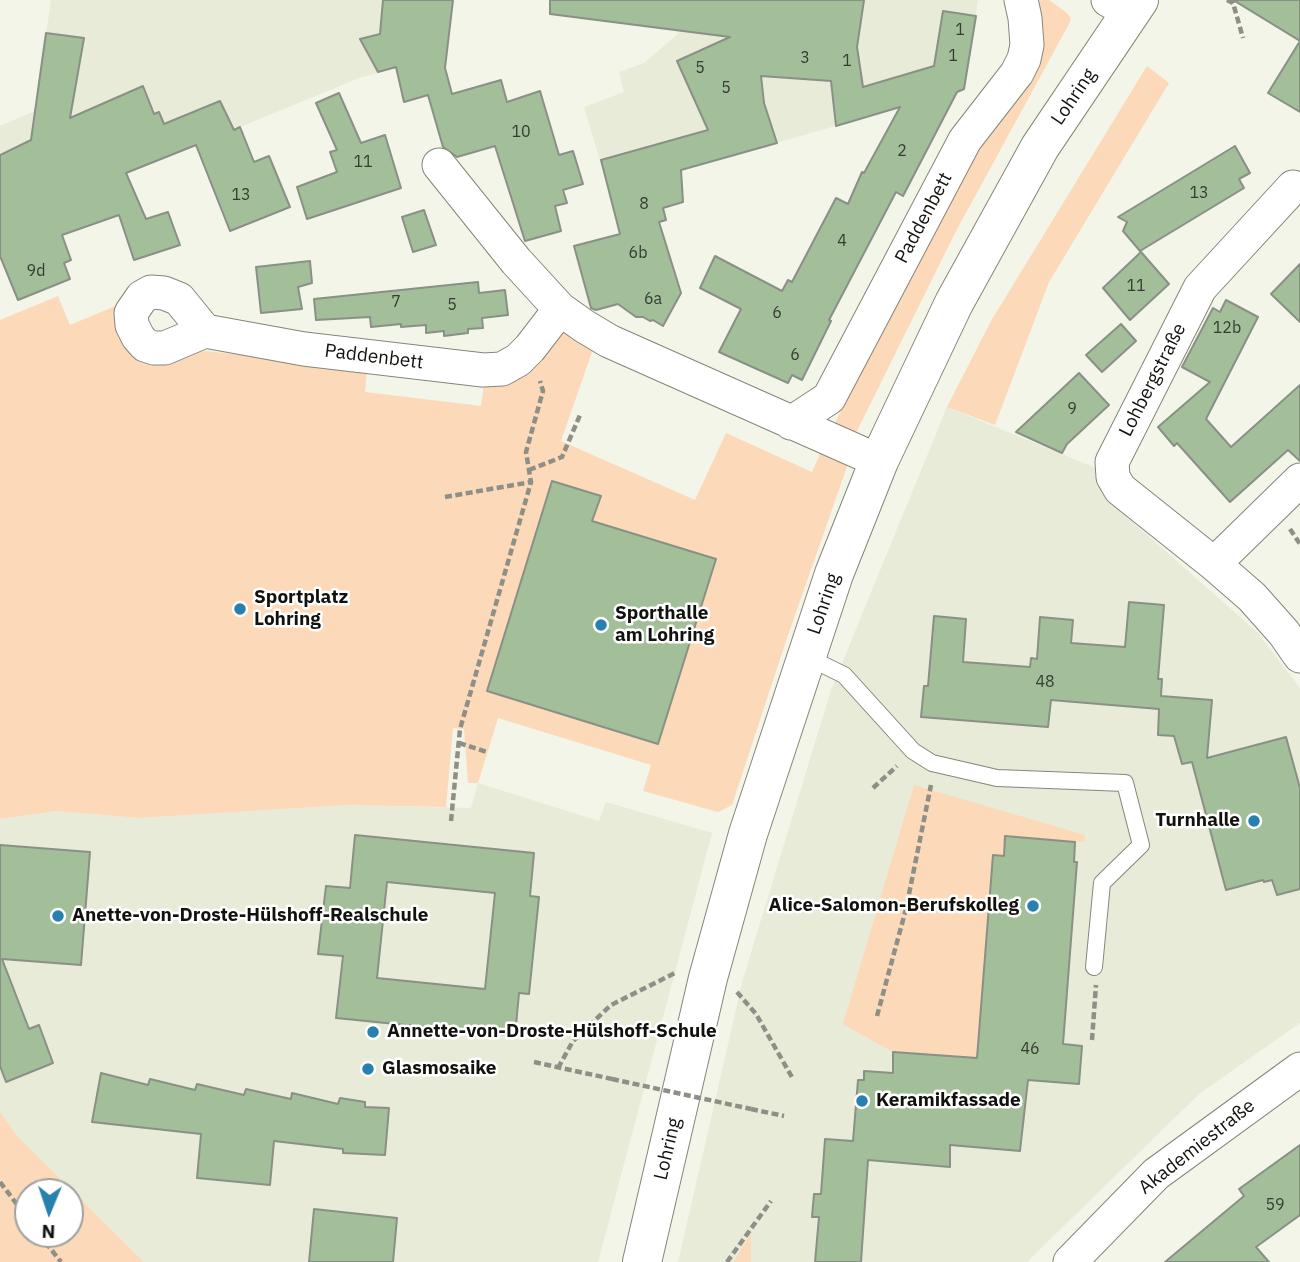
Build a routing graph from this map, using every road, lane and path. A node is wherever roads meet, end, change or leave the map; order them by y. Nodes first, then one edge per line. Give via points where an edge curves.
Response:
1 (1021, 0) edge
2 (1227, 0) edge
3 (1126, 4) edge
4 (1243, 38) dead end
5 (439, 165) dead end
6 (1297, 189) edge
7 (560, 309) junction
8 (205, 331) dead end
9 (530, 348) junction
10 (580, 415) dead end
11 (791, 423) junction
12 (879, 461) junction
13 (529, 470) junction
14 (1300, 480) edge
15 (531, 482) junction
16 (444, 497) dead end
17 (1214, 564) junction
18 (805, 656) junction
19 (1300, 656) edge
20 (459, 743) junction
21 (913, 751) junction
22 (487, 752) dead end
23 (932, 763) junction
24 (873, 788) dead end
25 (451, 821) dead end
26 (1094, 967) joint
27 (676, 972) dead end
28 (744, 998) dead end
29 (877, 1016) dead end
30 (1092, 1040) dead end
31 (534, 1062) dead end
32 (558, 1068) junction
33 (1300, 1069) edge
34 (793, 1079) dead end
35 (784, 1116) dead end
36 (0, 1182) edge
37 (14, 1200) edge
38 (771, 1200) dead end
39 (642, 1262) edge
40 (727, 1262) edge
41 (1070, 1262) edge

1 - 11 street, Paddenbett via 1027,45 1017,73 965,140 830,398
2 - 4 path via 1233,3
3 - 12 street, Lohring via 954,303
5 - 7 street
6 - 17 street, Lohbergstraße via 1200,288 1112,462 1119,489
7 - 9 street, Paddenbett
7 - 11 street via 608,341
8 - 9 street, Paddenbett via 304,349 483,370 502,369
9 - 13 path via 542,391 526,452
10 - 13 path via 562,457
11 - 12 street
12 - 18 street, Lohring
13 - 15 path
14 - 17 street
15 - 16 path
15 - 20 path
17 - 19 street, Lohbergstraße via 1252,597
18 - 21 lane via 845,675
18 - 39 street, Lohring via 708,978
20 - 22 path
20 - 25 path
21 - 23 lane
21 - 24 path
23 - 26 lane via 997,778 1125,783 1141,845 1102,883
23 - 29 path via 931,790 906,909
26 - 30 path
27 - 32 path via 611,1005 573,1041
28 - 34 path
31 - 32 path
32 - 35 path, bridge
33 - 41 street, Akademiestraße via 1156,1174
36 - 37 path
38 - 40 path

